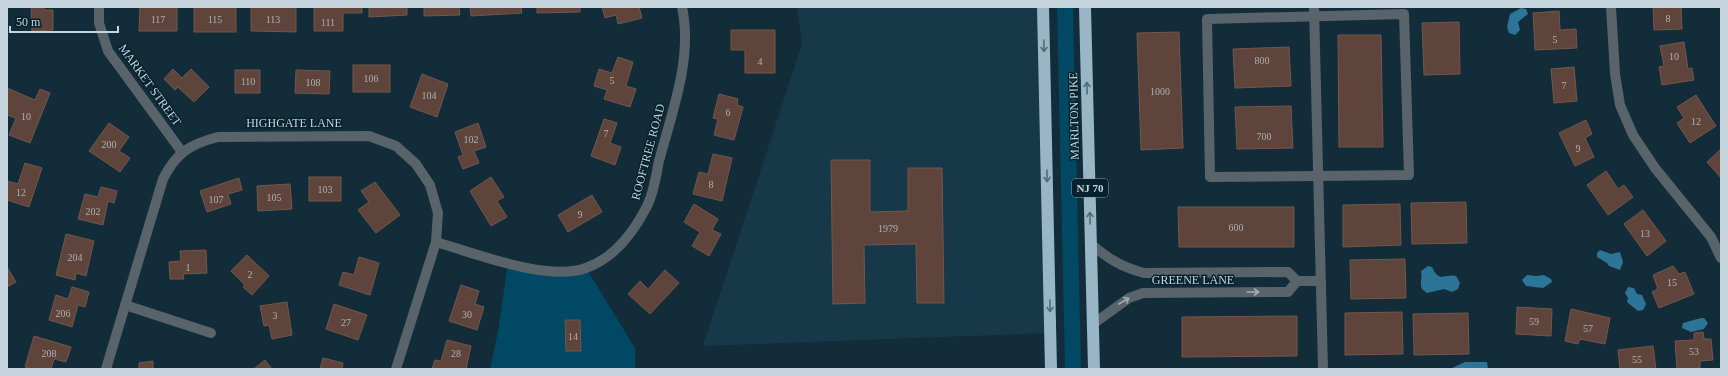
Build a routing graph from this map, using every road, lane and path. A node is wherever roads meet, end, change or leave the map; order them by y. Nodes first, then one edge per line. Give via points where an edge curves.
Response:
1 (99, 7) edge
2 (682, 7) edge
3 (1043, 7) edge
4 (1085, 7) edge
5 (1611, 7) edge
6 (1345, 11) edge
7 (1314, 12) edge
8 (182, 152) junction
9 (1318, 176) junction
10 (436, 242) junction
11 (1091, 244) junction
12 (1721, 258) edge
13 (1297, 281) junction
14 (1321, 281) junction
15 (125, 305) junction
16 (1093, 324) junction
17 (211, 333) dead end
18 (106, 369) edge
19 (396, 369) edge
20 (1051, 369) edge
21 (1094, 369) edge
22 (1323, 369) edge

1 - 8 street, MARKET STREET via 99,23 108,51
2 - 10 street, ROOFTREE ROAD via 685,20 683,72 647,206 625,241 614,253 586,268 568,272 508,263
3 -> 20 highway
11 -> 4 highway, MARLTON PIKE / NJ 70
5 - 12 street via 1614,74 1620,105 1632,135 1655,168 1711,237
6 - 7 street
6 - 9 street via 1404,14 1409,175
7 - 9 street
7 - 9 street via 1207,19 1210,177
8 - 10 street, HIGHGATE LANE via 201,141 218,137 369,136 396,146 416,164 430,185 438,213
8 - 15 street, HIGHGATE LANE via 170,164 162,180
9 - 14 street
10 - 19 street, HIGHGATE LANE
11 - 13 street, GREENE LANE via 1106,258 1144,273 1288,272
11 - 16 highway, MARLTON PIKE / NJ 70
13 - 14 street, GREENE LANE
16 -> 13 street, GREENE LANE via 1129,298 1143,293 1288,292
14 - 22 street
15 - 17 street
15 - 18 street, HIGHGATE LANE
16 - 21 highway, MARLTON PIKE / NJ 70

